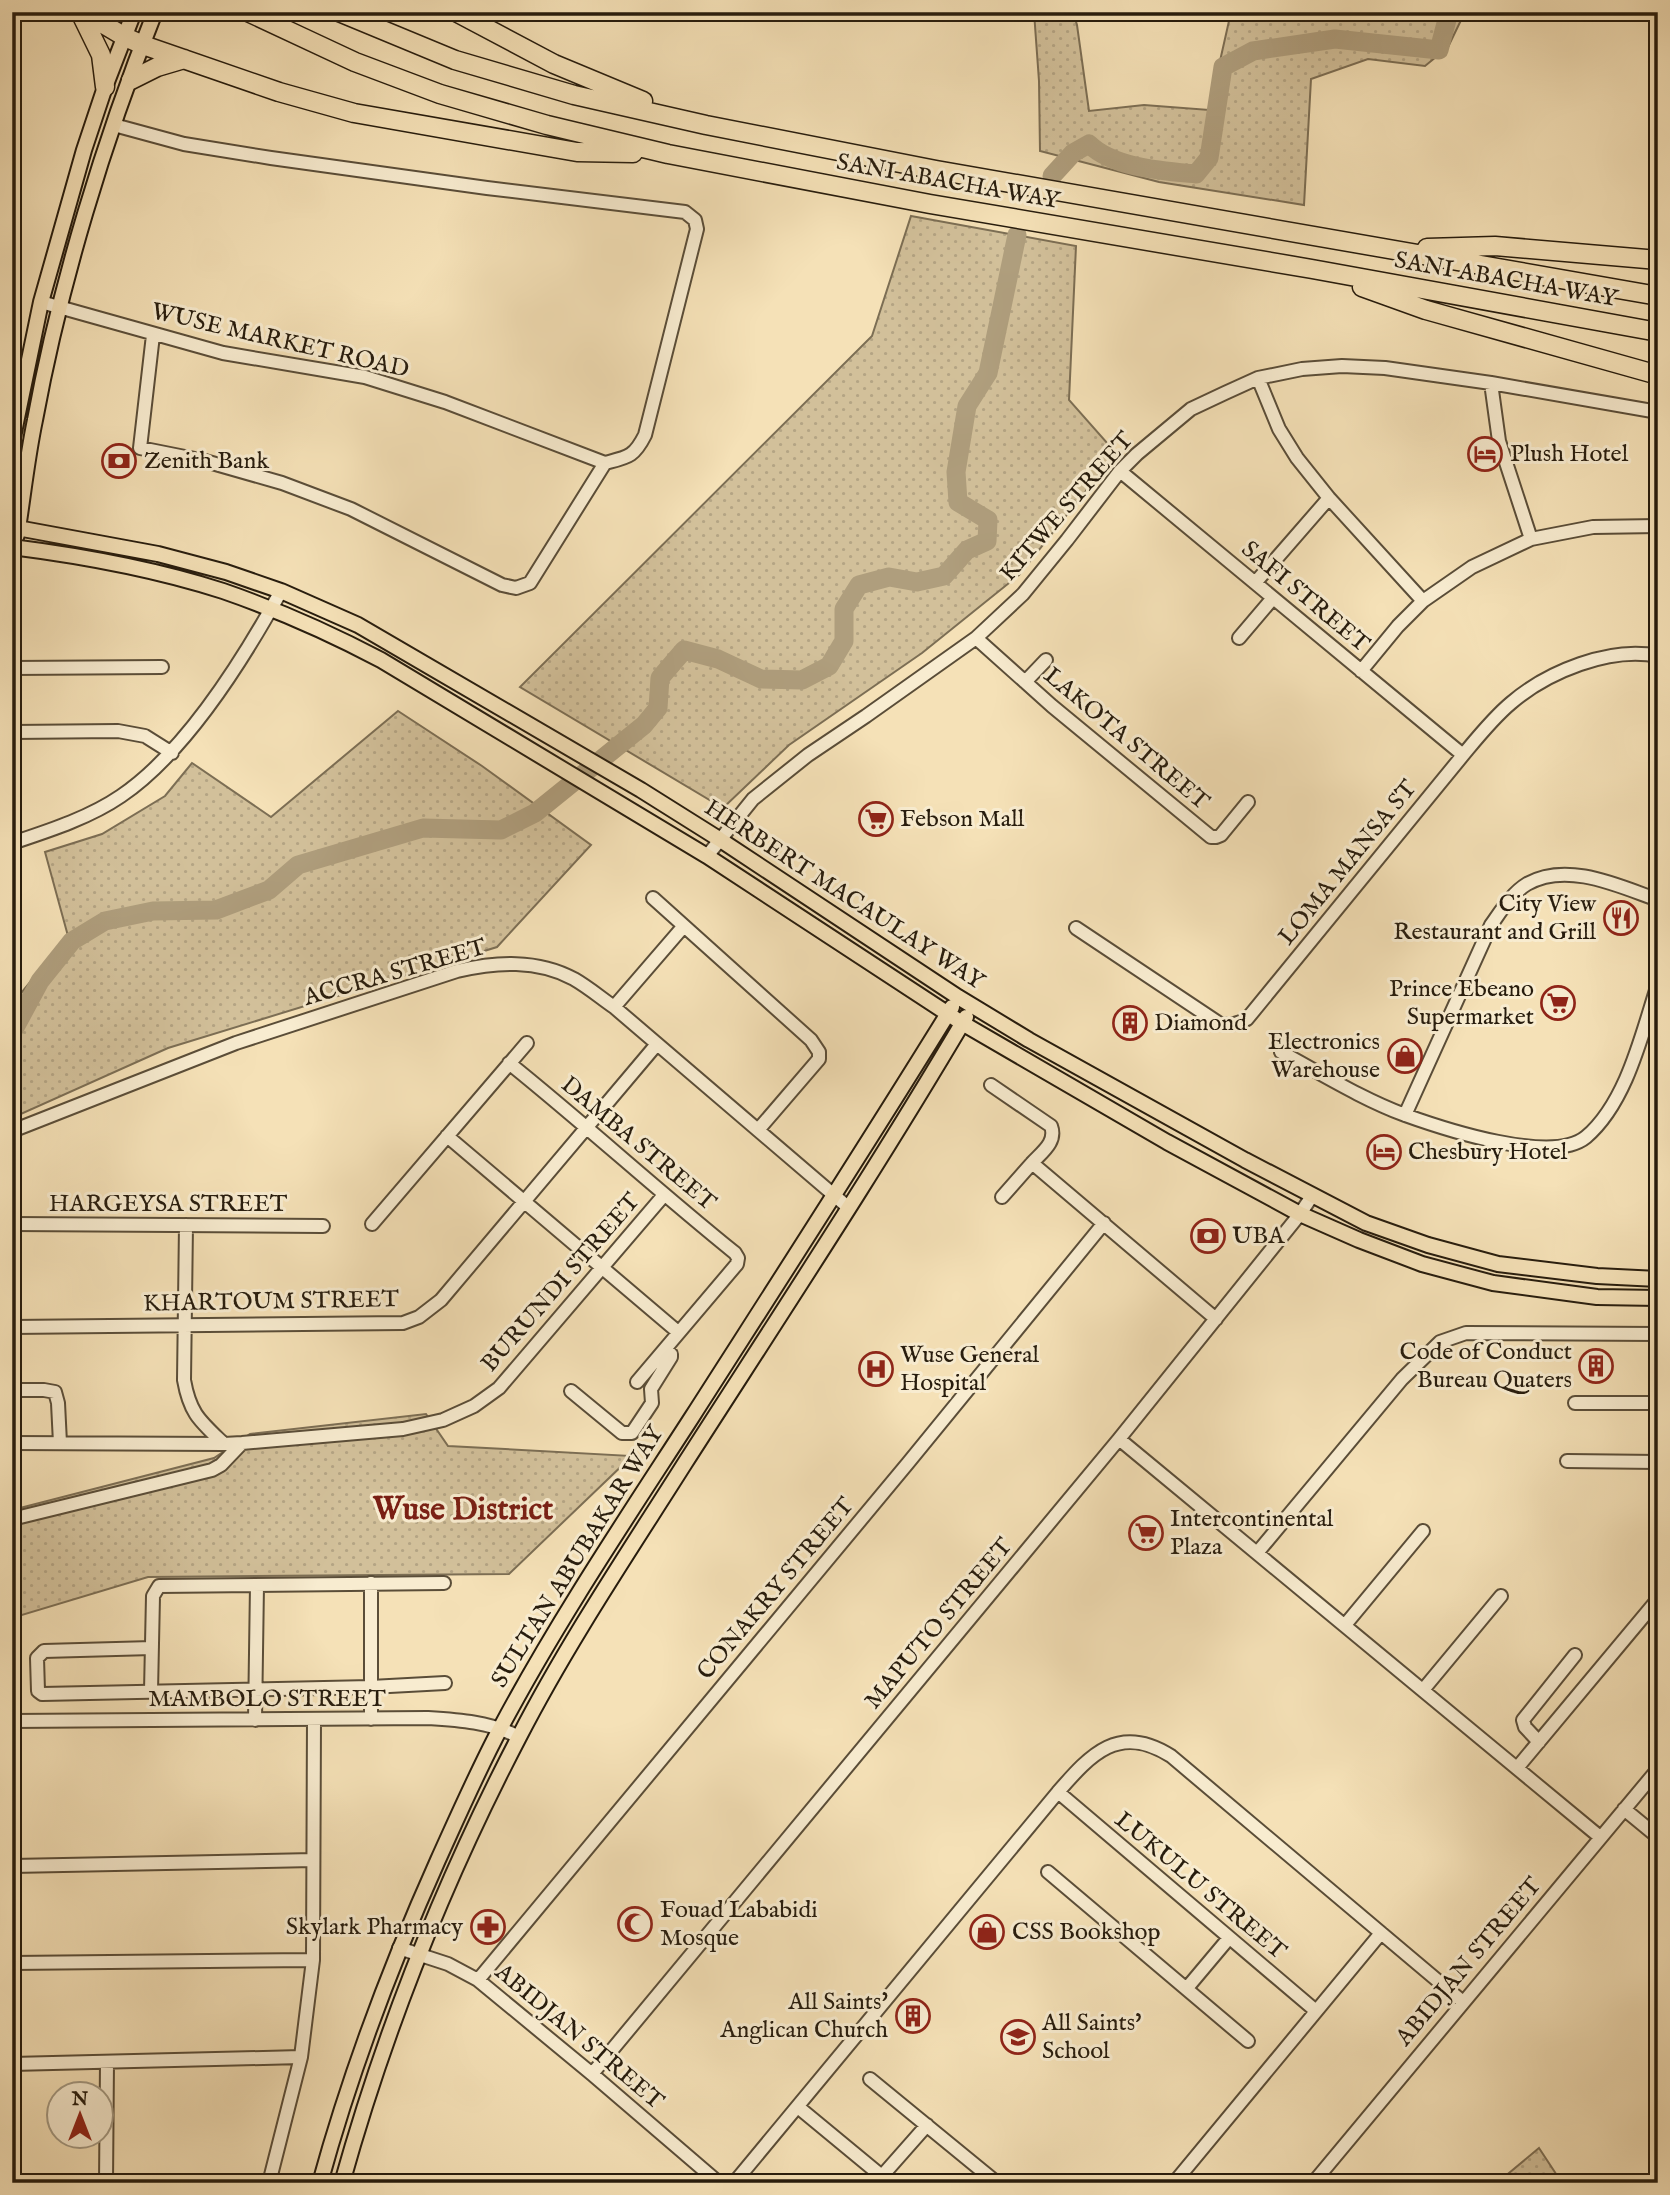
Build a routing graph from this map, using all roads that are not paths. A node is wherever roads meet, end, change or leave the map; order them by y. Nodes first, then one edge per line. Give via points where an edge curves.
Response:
1 (81, 12) edge
2 (134, 12) edge
3 (248, 12) edge
4 (340, 12) edge
5 (456, 12) edge
6 (154, 16) edge
7 (125, 37) junction
8 (143, 45) junction
9 (184, 59) junction
10 (131, 80) junction
11 (105, 87) junction
12 (114, 125) junction
13 (706, 125) junction
14 (668, 154) junction
15 (1383, 248) junction
16 (1658, 260) edge
17 (1312, 269) junction
18 (1658, 296) edge
19 (41, 302) junction
20 (60, 309) junction
21 (1658, 332) edge
22 (153, 335) junction
23 (1658, 375) edge
24 (1258, 378) junction
25 (1491, 383) junction
26 (1658, 412) edge
27 (12, 442) edge
28 (605, 463) junction
29 (1120, 471) junction
30 (1329, 498) junction
31 (1658, 526) edge
32 (15, 527) edge
33 (1531, 538) junction
34 (14, 547) edge
35 (1255, 583) junction
36 (281, 591) junction
37 (1273, 598) junction
38 (1423, 601) junction
39 (271, 608) junction
40 (976, 638) junction
41 (1239, 638) dead end
42 (1658, 656) edge
43 (1046, 660) dead end
44 (162, 667) dead end
45 (12, 668) edge
46 (1361, 671) junction
47 (1025, 682) junction
48 (12, 732) edge
49 (172, 752) junction
50 (1463, 755) junction
51 (1248, 802) dead end
52 (719, 839) junction
53 (12, 843) edge
54 (707, 856) junction
55 (653, 898) dead end
56 (1658, 900) edge
57 (683, 927) junction
58 (1076, 928) dead end
59 (1658, 984) edge
60 (958, 997) junction
61 (972, 1006) junction
62 (614, 1007) junction
63 (947, 1014) junction
64 (962, 1023) junction
65 (527, 1043) dead end
66 (656, 1044) junction
67 (1281, 1052) dead end
68 (509, 1063) junction
69 (991, 1085) dead end
70 (1405, 1115) junction
71 (588, 1127) junction
72 (758, 1130) junction
73 (12, 1131) edge
74 (447, 1136) junction
75 (1032, 1163) junction
76 (664, 1195) junction
77 (834, 1196) junction
78 (1312, 1196) junction
79 (1002, 1198) dead end
80 (525, 1202) junction
81 (849, 1208) junction
82 (1300, 1214) junction
83 (1104, 1223) junction
84 (12, 1224) edge
85 (372, 1224) dead end
86 (186, 1225) junction
87 (323, 1226) dead end
88 (602, 1268) junction
89 (1658, 1279) edge
90 (1658, 1298) edge
91 (1216, 1319) junction
92 (184, 1326) junction
93 (12, 1327) edge
94 (678, 1332) junction
95 (1658, 1334) edge
96 (664, 1349) junction
97 (637, 1382) dead end
98 (12, 1390) edge
99 (571, 1391) dead end
100 (1575, 1403) dead end
101 (1658, 1403) edge
102 (1119, 1439) junction
103 (12, 1443) edge
104 (61, 1443) junction
105 (242, 1443) junction
106 (224, 1444) junction
107 (1567, 1461) dead end
108 (1658, 1462) edge
109 (12, 1519) edge
110 (1423, 1531) dead end
111 (1257, 1553) junction
112 (371, 1583) junction
113 (444, 1583) dead end
114 (257, 1585) junction
115 (1501, 1595) dead end
116 (1658, 1599) edge
117 (1345, 1625) junction
118 (152, 1648) junction
119 (1575, 1655) dead end
120 (445, 1683) dead end
121 (371, 1687) junction
122 (255, 1689) junction
123 (1423, 1690) junction
124 (151, 1691) junction
125 (372, 1719) junction
126 (255, 1720) junction
127 (314, 1720) junction
128 (12, 1721) edge
129 (500, 1728) junction
130 (519, 1737) junction
131 (1539, 1742) junction
132 (1517, 1768) junction
133 (1658, 1769) edge
134 (1058, 1792) junction
135 (1624, 1809) junction
136 (1600, 1837) junction
137 (1658, 1837) edge
138 (313, 1860) junction
139 (12, 1866) edge
140 (1048, 1872) dead end
141 (1381, 1933) junction
142 (1229, 1938) junction
143 (398, 1948) junction
144 (418, 1954) junction
145 (313, 1960) junction
146 (12, 1963) edge
147 (478, 1980) junction
148 (1187, 1987) junction
149 (1463, 2002) junction
150 (1316, 2011) junction
151 (1248, 2041) dead end
152 (301, 2057) junction
153 (107, 2062) junction
154 (12, 2064) edge
155 (592, 2074) junction
156 (870, 2079) dead end
157 (797, 2106) junction
158 (927, 2125) junction
159 (886, 2179) edge
160 (106, 2183) edge
161 (269, 2183) edge
162 (320, 2183) edge
163 (342, 2183) edge
164 (719, 2183) edge
165 (734, 2183) edge
166 (997, 2183) edge
167 (1174, 2183) edge
168 (1313, 2183) edge

1 - 7 highway
1 - 11 highway via 101,54
2 - 7 main road
3 - 14 highway, SANI ABACHA WAY via 355,62 440,94
4 - 13 highway, SANI ABACHA WAY via 455,60 574,95
5 - 13 highway via 554,64
6 - 8 main road
7 - 8 highway
7 - 11 main road
8 - 9 highway
8 - 10 main road
9 - 10 highway
9 - 14 highway via 354,113 577,152
10 - 12 main road
11 - 19 main road
12 - 20 main road
12 - 28 street via 184,144 271,158 685,212 695,220 697,229 645,435 637,451
13 - 15 highway, SANI ABACHA WAY
14 - 17 highway, SANI ABACHA WAY
15 - 16 highway via 1495,246
15 - 18 highway, SANI ABACHA WAY
17 - 21 highway, SANI ABACHA WAY
17 - 23 highway via 1426,310
19 - 20 street, WUSE MARKET ROAD
19 - 27 main road
20 - 22 street, WUSE MARKET ROAD
20 - 32 main road
22 - 28 street, WUSE MARKET ROAD via 263,361 365,377
22 - 28 street via 140,447 270,480 351,509 502,585 516,588 530,583
24 - 25 street, KITWE STREET via 1342,366
24 - 29 street, KITWE STREET via 1191,409
24 - 30 street via 1279,429
25 - 26 street, KITWE STREET
25 - 33 street via 1499,441
29 - 35 street, SAFI STREET
29 - 40 street, KITWE STREET via 1023,594
30 - 35 street
30 - 38 street
31 - 33 street via 1593,527
32 - 34 main road
32 - 36 main road, HERBERT MACAULAY WAY via 158,554
33 - 38 street via 1472,567
34 - 39 main road, HERBERT MACAULAY WAY via 157,573
35 - 37 street, SAFI STREET
36 - 39 street
36 - 52 main road, HERBERT MACAULAY WAY via 358,625
37 - 41 street
37 - 46 street, SAFI STREET
38 - 46 street
39 - 49 street via 236,666
39 - 54 main road, HERBERT MACAULAY WAY via 381,660
40 - 47 street, LAKOTA STREET
40 - 52 street, KITWE STREET via 808,755 753,799
42 - 50 street, LOMA MANSA ST via 1611,657 1578,664 1543,680 1512,702
43 - 47 street
44 - 45 street
46 - 50 street, SAFI STREET
47 - 51 street, LAKOTA STREET via 1211,837 1221,835
48 - 49 street via 118,731 145,736
49 - 53 street via 118,798
50 - 58 street, LOMA MANSA ST via 1247,1019 1238,1024 1220,1024
52 - 54 street, KITWE STREET
52 - 60 main road, HERBERT MACAULAY WAY
54 - 63 main road, HERBERT MACAULAY WAY
55 - 57 street
56 - 70 street via 1586,877 1554,876 1527,884 1491,925
57 - 62 street
57 - 72 street via 820,1052 820,1059
59 - 70 street via 1623,1086 1580,1142 1550,1149 1515,1145
60 - 61 main road, HERBERT MACAULAY WAY
60 - 63 main road, SULTAN ABUBAKAR WAY
61 - 64 main road, SULTAN ABUBAKAR WAY
61 - 78 main road, HERBERT MACAULAY WAY
62 - 66 street, ACCRA STREET
62 - 73 street, ACCRA STREET via 574,979 548,968 517,963 485,965 236,1042
63 - 64 main road, HERBERT MACAULAY WAY
63 - 77 main road, SULTAN ABUBAKAR WAY
64 - 81 main road, SULTAN ABUBAKAR WAY
64 - 82 main road, HERBERT MACAULAY WAY
65 - 68 street
66 - 71 street, KHARTOUM STREET
66 - 72 street, ACCRA STREET
67 - 70 street
68 - 71 street, DAMBA STREET
68 - 74 street
69 - 75 street via 1051,1126 1051,1143
71 - 76 street, DAMBA STREET
71 - 80 street, KHARTOUM STREET
72 - 77 street, ACCRA STREET
74 - 80 street
74 - 85 street
75 - 79 street
75 - 83 street
76 - 88 street, BURUNDI STREET
76 - 94 street, DAMBA STREET via 738,1258
77 - 81 street, ACCRA STREET
77 - 129 main road, SULTAN ABUBAKAR WAY via 621,1527
78 - 82 street, MAPUTO STREET
78 - 89 main road, HERBERT MACAULAY WAY via 1378,1227 1498,1264
80 - 88 street
80 - 92 street, KHARTOUM STREET via 441,1300 403,1323
81 - 130 main road, SULTAN ABUBAKAR WAY via 611,1579
82 - 90 main road, HERBERT MACAULAY WAY via 1422,1264 1493,1283 1597,1297
82 - 91 street, MAPUTO STREET
83 - 91 street
83 - 147 street, CONAKRY STREET
84 - 86 street, HARGEYSA STREET
86 - 87 street, HARGEYSA STREET
86 - 92 street
88 - 94 street
88 - 105 street, BURUNDI STREET via 499,1388 474,1406 443,1420 403,1429
91 - 102 street, MAPUTO STREET
92 - 93 street, KHARTOUM STREET
92 - 106 street via 188,1401 198,1419
94 - 96 street
95 - 111 street via 1466,1333 1440,1342 1402,1380
96 - 97 street
96 - 99 street via 671,1357 651,1389 652,1403 632,1433 622,1433
98 - 104 street via 55,1392
100 - 101 street
102 - 111 street
102 - 155 street, MAPUTO STREET
103 - 104 street, BURUNDI STREET
104 - 106 street, BURUNDI STREET
105 - 106 street, BURUNDI STREET
105 - 109 street via 212,1470
107 - 108 street
110 - 117 street
111 - 117 street
112 - 113 street
112 - 114 street
112 - 121 street
114 - 118 street via 159,1586 153,1596
114 - 122 street
115 - 123 street
116 - 131 street
117 - 123 street
118 - 124 street
118 - 124 street via 44,1651 37,1658 37,1686 42,1694
119 - 131 street via 1523,1720
120 - 121 street
121 - 122 street
121 - 125 street
122 - 124 street
122 - 126 street
123 - 132 street
125 - 127 street, MAMBOLO STREET
125 - 129 street, MAMBOLO STREET via 464,1721
126 - 127 street, MAMBOLO STREET
126 - 128 street, MAMBOLO STREET
127 - 138 street
129 - 130 street, MAMBOLO STREET
129 - 143 main road, SULTAN ABUBAKAR WAY
130 - 144 main road, SULTAN ABUBAKAR WAY
131 - 132 street
132 - 136 street
133 - 135 street, ABIDJAN STREET
134 - 141 street via 1086,1760 1105,1747 1129,1742 1157,1747
134 - 142 street, LUKULU STREET
134 - 157 street
135 - 136 street, ABIDJAN STREET
135 - 137 street
136 - 149 street, ABIDJAN STREET
138 - 139 street
138 - 145 street
140 - 148 street
141 - 149 street
141 - 150 street
142 - 148 street
142 - 150 street, LUKULU STREET
143 - 144 street, ABIDJAN STREET
143 - 162 main road, SULTAN ABUBAKAR WAY via 360,2051
144 - 147 street, ABIDJAN STREET
144 - 163 main road, SULTAN ABUBAKAR WAY via 380,2056
145 - 146 street
145 - 152 street
147 - 155 street, ABIDJAN STREET
148 - 151 street
149 - 168 street, ABIDJAN STREET
150 - 167 street
152 - 153 street
152 - 161 street
153 - 154 street
153 - 160 street
155 - 164 street, ABIDJAN STREET
156 - 158 street
157 - 159 street
157 - 165 street
158 - 159 street
158 - 166 street

